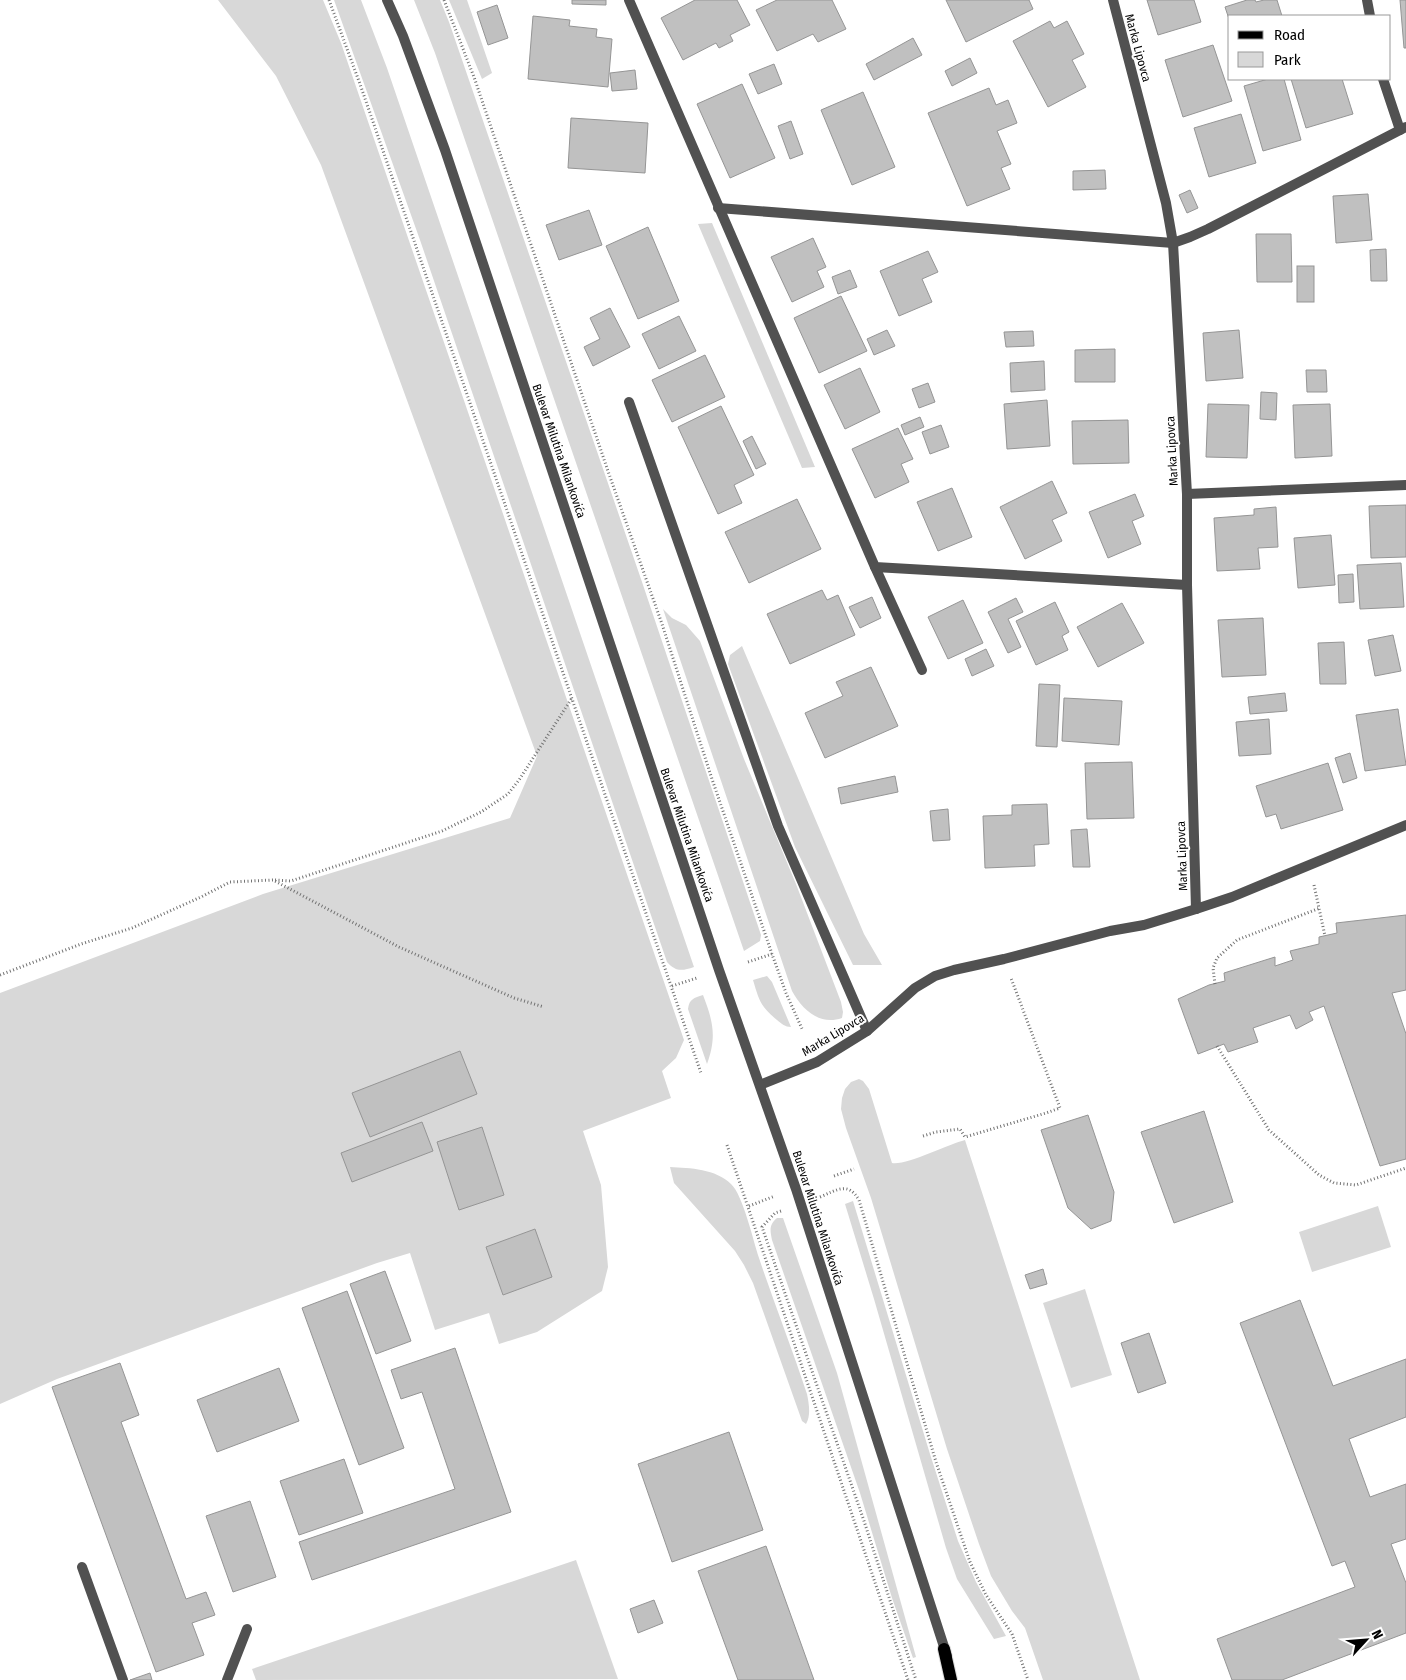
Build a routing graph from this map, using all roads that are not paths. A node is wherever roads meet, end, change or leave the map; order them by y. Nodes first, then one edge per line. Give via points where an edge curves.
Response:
1 (388, 0) edge
2 (629, 0) edge
3 (1113, 0) edge
4 (1367, 0) edge
5 (1370, 15) edge
6 (1383, 80) edge
7 (1403, 129) edge
8 (718, 208) junction
9 (1173, 243) junction
10 (630, 402) dead end
11 (1406, 485) edge
12 (1187, 494) junction
13 (875, 567) junction
14 (1187, 585) junction
15 (922, 670) dead end
16 (1406, 825) edge
17 (1196, 909) junction
18 (866, 1031) junction
19 (760, 1085) junction
20 (82, 1567) dead end
21 (247, 1629) dead end
22 (944, 1648) junction
23 (123, 1680) edge
24 (227, 1680) edge
25 (951, 1680) edge
26 (956, 1680) edge

1 - 19 street, Bulevar Milutina Milankovića via 445,150
2 - 8 street
3 - 9 street, Marka Lipovca via 1166,203
4 - 5 street
6 - 7 street
7 - 9 street via 1208,229
8 - 9 street
8 - 13 street
9 - 12 street, Marka Lipovca
10 - 18 street via 778,826
11 - 12 street
12 - 14 street, Marka Lipovca
13 - 14 street
13 - 15 street
14 - 17 street, Marka Lipovca
16 - 17 street, Marka Lipovca
17 - 18 street, Marka Lipovca via 1144,925 935,976 915,988
18 - 19 street, Marka Lipovca via 817,1062
19 - 22 street, Bulevar Milutina Milankovića
20 - 23 street
21 - 24 street
22 - 25 main road
22 - 26 street, Bulevar Milutina Milankovića

